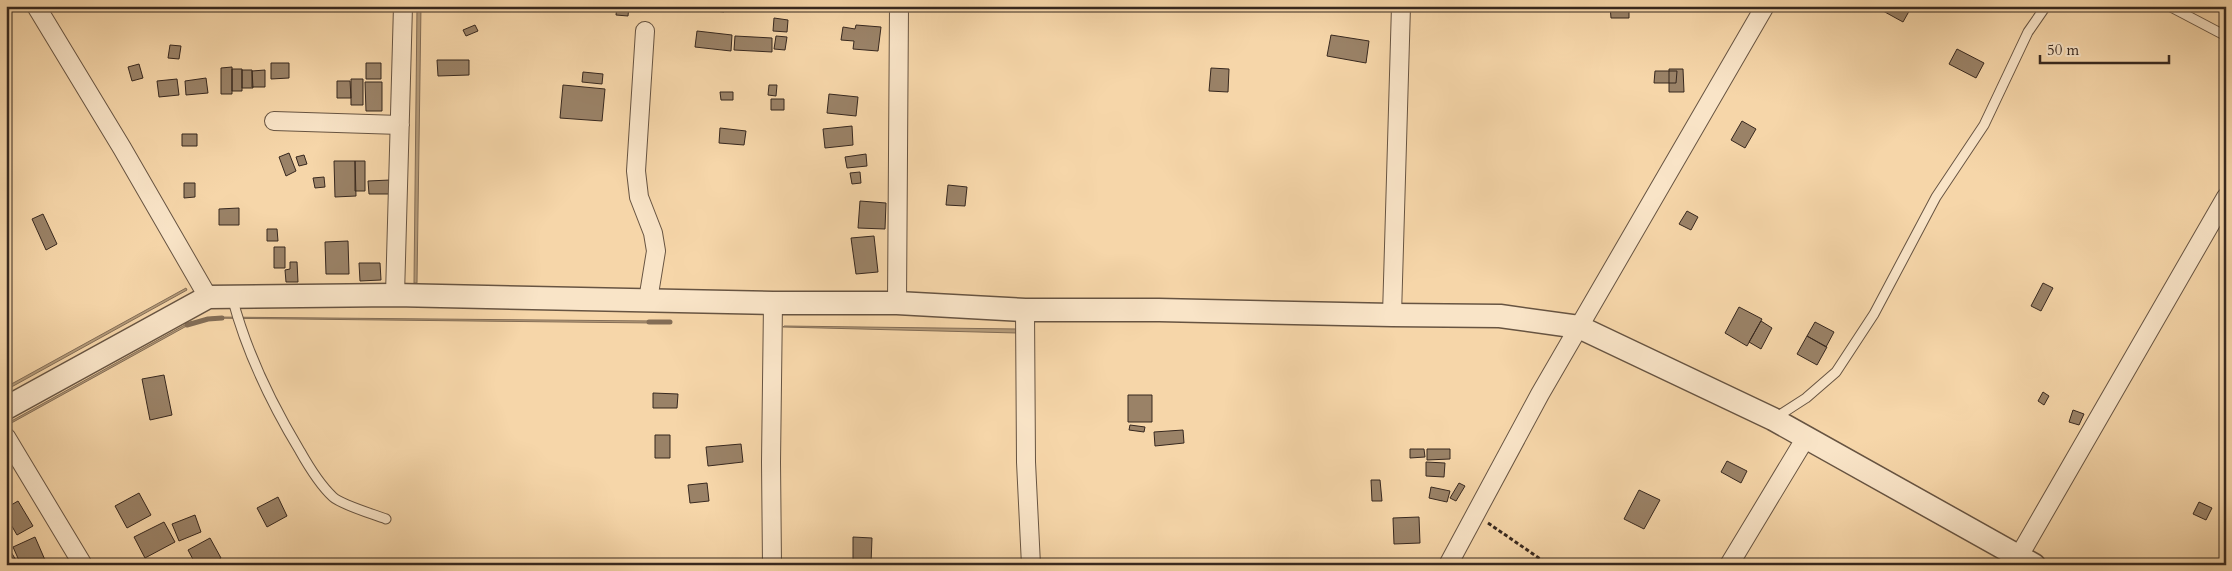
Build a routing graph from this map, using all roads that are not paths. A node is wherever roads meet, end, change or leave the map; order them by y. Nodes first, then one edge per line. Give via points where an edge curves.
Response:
1 (36, 6) edge
2 (403, 6) edge
3 (899, 6) edge
4 (1401, 6) edge
5 (1765, 6) edge
6 (2046, 6) edge
7 (2169, 6) edge
8 (645, 31) dead end
9 (2226, 36) edge
10 (274, 121) dead end
11 (400, 125) junction
12 (2226, 197) edge
13 (395, 295) junction
14 (208, 297) junction
15 (232, 297) junction
16 (648, 300) junction
17 (773, 303) junction
18 (897, 303) junction
19 (1025, 310) junction
20 (1392, 316) junction
21 (1579, 326) junction
22 (6, 408) edge
23 (1773, 419) junction
24 (6, 437) edge
25 (1805, 439) junction
26 (386, 519) dead end
27 (2027, 561) edge
28 (83, 565) edge
29 (772, 565) edge
30 (1031, 565) edge
31 (1448, 565) edge
32 (1729, 565) edge

1 - 14 street
2 - 11 street
3 - 18 street
4 - 20 street
5 - 21 street
6 - 23 lane via 2028,32 1984,125 1936,197 1874,314 1836,372 1806,398
7 - 9 lane
8 - 16 street via 636,171 639,196 656,251
10 - 11 street
11 - 13 street
12 - 27 street
13 - 15 street
13 - 16 street
14 - 15 street
14 - 22 street
15 - 26 lane via 252,358 316,478 334,498
16 - 17 street
17 - 18 street
17 - 29 street
18 - 19 street
19 - 20 street
19 - 30 street via 1026,462
20 - 21 street via 1500,316
21 - 23 street
21 - 31 street
23 - 25 street
24 - 28 street
25 - 27 street
25 - 32 street

